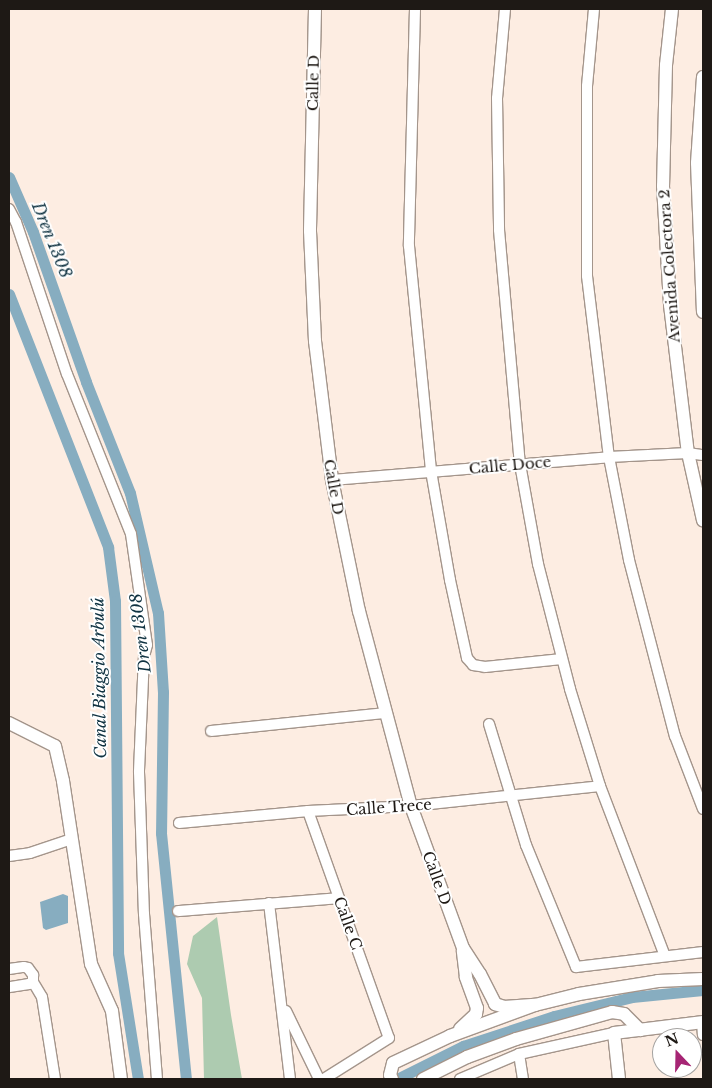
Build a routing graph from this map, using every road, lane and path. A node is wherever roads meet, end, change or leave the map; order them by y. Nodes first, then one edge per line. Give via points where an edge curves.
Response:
1 (315, 9) edge
2 (415, 9) edge
3 (505, 9) edge
4 (594, 9) edge
5 (672, 9) edge
6 (703, 77) edge
7 (9, 209) edge
8 (703, 312) edge
9 (688, 452) junction
10 (703, 455) edge
11 (609, 457) junction
12 (520, 464) junction
13 (431, 471) junction
14 (332, 480) junction
15 (703, 520) edge
16 (562, 659) junction
17 (386, 713) junction
18 (9, 723) edge
19 (489, 724) dead end
20 (211, 731) dead end
21 (600, 786) junction
22 (511, 797) junction
23 (411, 806) junction
24 (703, 809) edge
25 (308, 811) junction
26 (179, 823) dead end
27 (72, 839) junction
28 (9, 856) edge
29 (338, 898) junction
30 (269, 903) junction
31 (178, 911) dead end
32 (463, 948) junction
33 (703, 952) edge
34 (665, 956) junction
35 (9, 969) edge
36 (703, 979) edge
37 (33, 982) junction
38 (9, 987) edge
39 (282, 1003) junction
40 (535, 1005) junction
41 (703, 1026) edge
42 (640, 1030) junction
43 (614, 1033) junction
44 (450, 1036) junction
45 (519, 1054) junction
46 (308, 1057) junction
47 (288, 1064) junction
48 (391, 1077) edge
49 (55, 1079) edge
50 (121, 1079) edge
51 (157, 1079) edge
52 (290, 1079) edge
53 (319, 1079) edge
54 (324, 1079) edge
55 (424, 1079) edge
56 (460, 1079) edge
57 (523, 1079) edge
58 (620, 1079) edge

1 - 14 street, Calle D via 310,231 315,341
2 - 13 street via 409,246
3 - 12 street via 497,98 498,230
4 - 11 street via 587,86 587,276
5 - 9 street, Avenida Colectora 2 via 666,65 664,186 670,311
6 - 8 street, Avenida Colectora 2 via 697,163
7 - 51 street via 67,374 131,534 147,645 139,772 144,914
9 - 10 street, Calle Doce
9 - 11 street, Calle Doce
9 - 15 street, Avenida Colectora 2
11 - 12 street, Calle Doce
11 - 24 street via 629,560 675,736
12 - 13 street, Calle Doce
12 - 16 street via 538,564
13 - 14 street, Calle Doce
13 - 16 street via 467,658 473,665 485,667
14 - 17 street, Calle D via 359,610
16 - 21 street
17 - 20 street
17 - 23 street, Calle D
18 - 27 street via 55,746
19 - 22 street
21 - 22 street, Calle Trece
21 - 34 street
22 - 23 street, Calle Trece
22 - 34 street via 526,845 576,967
23 - 25 street, Calle Trece
23 - 32 street, Calle D
25 - 26 street, Calle Trece
25 - 29 street, Calle C
27 - 28 street via 30,853
27 - 50 street via 91,964 112,1011
29 - 30 street
29 - 54 street, Calle C via 389,1035 387,1042
30 - 31 street
30 - 39 street
32 - 40 street, Calle D via 495,1004 504,1007
32 - 44 street, Calle D via 466,977 477,1008 472,1019
33 - 34 street
35 - 37 street via 28,968
36 - 40 street via 632,985
37 - 38 street
37 - 49 street via 42,997
39 - 46 street
39 - 47 street
40 - 44 street
41 - 42 street
42 - 43 street
42 - 55 street via 624,1014 612,1012 516,1038
43 - 45 street
43 - 58 street
44 - 48 street via 393,1063
45 - 56 street
45 - 57 street
46 - 47 street via 297,1057
46 - 53 street
47 - 52 street

